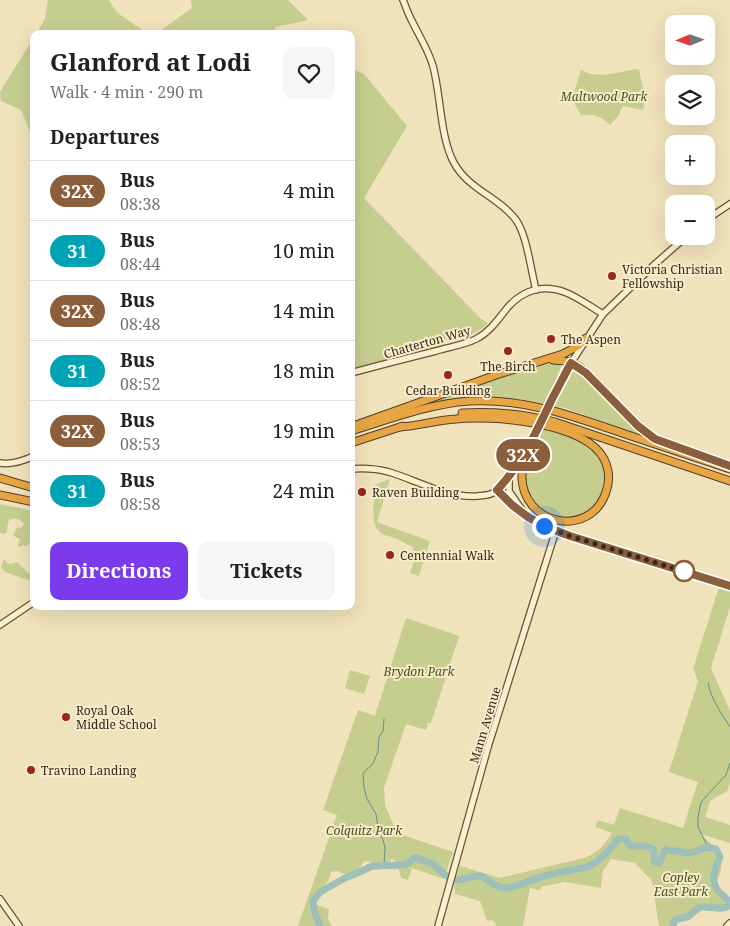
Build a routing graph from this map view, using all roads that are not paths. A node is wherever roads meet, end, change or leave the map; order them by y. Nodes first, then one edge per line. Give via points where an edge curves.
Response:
1 (403, 0) edge
2 (730, 204) edge
3 (715, 214) edge
4 (677, 245) edge
5 (536, 290) junction
6 (603, 314) junction
7 (586, 338) junction
8 (571, 363) junction
9 (533, 364) junction
10 (355, 371) edge
11 (355, 426) edge
12 (400, 427) junction
13 (355, 431) edge
14 (533, 439) junction
15 (355, 442) edge
16 (30, 458) edge
17 (0, 463) edge
18 (730, 468) edge
19 (355, 469) edge
20 (509, 477) junction
21 (0, 478) edge
22 (730, 481) edge
23 (0, 483) edge
24 (30, 488) edge
25 (30, 488) edge
26 (497, 490) junction
27 (0, 495) edge
28 (0, 500) edge
29 (30, 501) edge
30 (30, 505) edge
31 (524, 514) junction
32 (556, 530) junction
33 (730, 586) edge
34 (30, 605) edge
35 (0, 625) edge
36 (0, 899) edge
37 (730, 923) edge
38 (19, 926) edge
39 (438, 926) edge
40 (728, 926) edge

1 - 5 main road via 432,64 448,148 454,162 468,181 518,223
2 - 3 main road
4 - 6 main road
5 - 6 main road, Chatterton Way via 562,290
5 - 10 main road, Chatterton Way via 516,299 487,332 475,339
6 - 7 main road
7 - 8 main road
7 - 9 highway via 563,354
8 - 9 highway via 554,360
8 - 14 main road, bridge
8 - 18 highway via 586,373 655,439
9 - 11 highway
12 - 14 highway via 480,418 517,420 571,434 596,448 607,467 607,489 594,510 576,520 560,521 545,516 534,507 525,494 522,477
12 - 15 highway
12 - 22 highway via 461,414 518,414 576,428
13 - 18 highway via 439,406 470,401 510,402 572,415
14 - 20 main road
16 - 17 main road
19 - 26 main road via 388,472 457,496 486,495
20 - 26 main road
20 - 31 main road via 509,491
21 - 24 highway
23 - 25 highway
26 - 31 main road
27 - 29 highway
28 - 30 highway
31 - 32 main road
32 - 33 main road
32 - 39 main road, Mann Avenue via 488,748
34 - 35 main road
36 - 38 main road
37 - 40 main road

